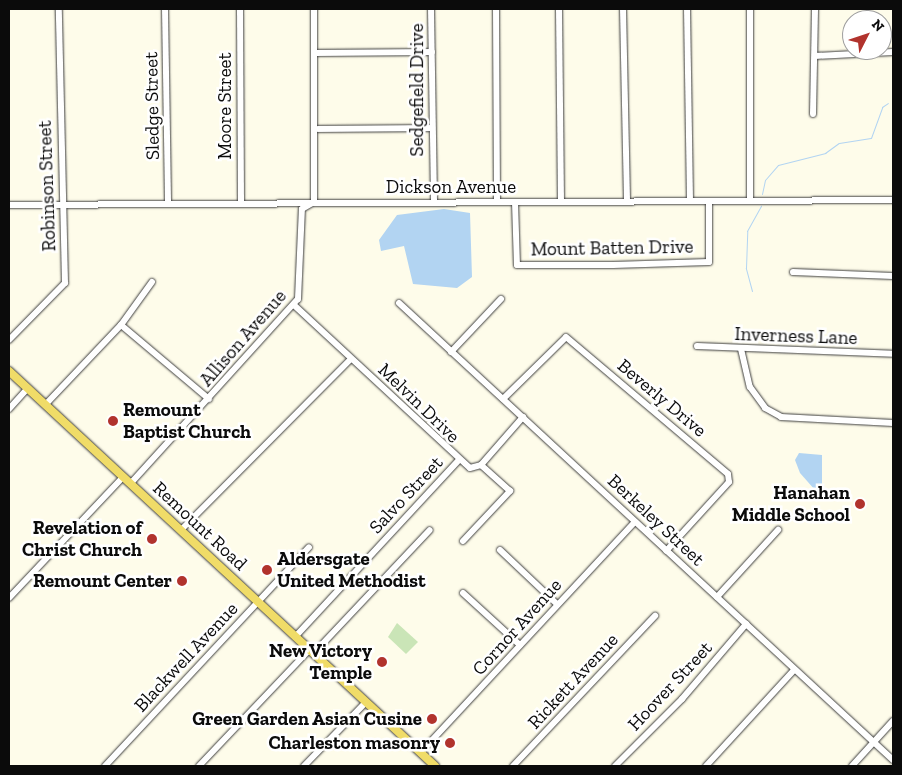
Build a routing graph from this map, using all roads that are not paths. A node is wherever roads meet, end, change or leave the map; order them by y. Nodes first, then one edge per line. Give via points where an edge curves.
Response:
1 (59, 9) edge
2 (165, 9) edge
3 (240, 9) edge
4 (314, 9) edge
5 (432, 9) edge
6 (496, 9) edge
7 (559, 9) edge
8 (623, 9) edge
9 (687, 9) edge
10 (750, 9) edge
11 (815, 9) edge
12 (432, 52) junction
13 (893, 52) edge
14 (315, 53) junction
15 (815, 56) junction
16 (814, 114) dead end
17 (432, 128) junction
18 (318, 129) junction
19 (497, 200) junction
20 (627, 200) junction
21 (750, 200) junction
22 (893, 200) edge
23 (561, 201) junction
24 (690, 201) junction
25 (709, 201) junction
26 (314, 202) junction
27 (434, 202) junction
28 (515, 202) junction
29 (168, 203) junction
30 (241, 203) junction
31 (9, 205) edge
32 (60, 206) junction
33 (794, 272) dead end
34 (893, 276) edge
35 (152, 282) dead end
36 (501, 299) dead end
37 (399, 303) dead end
38 (295, 306) junction
39 (121, 325) junction
40 (9, 340) edge
41 (697, 346) dead end
42 (741, 349) junction
43 (451, 352) junction
44 (893, 354) edge
45 (351, 359) junction
46 (9, 371) edge
47 (28, 388) junction
48 (209, 399) junction
49 (504, 399) junction
50 (46, 404) junction
51 (9, 409) edge
52 (524, 417) junction
53 (893, 423) edge
54 (458, 461) junction
55 (481, 465) junction
56 (123, 476) junction
57 (131, 483) junction
58 (636, 522) junction
59 (181, 530) junction
60 (430, 530) dead end
61 (778, 530) dead end
62 (463, 541) dead end
63 (309, 547) dead end
64 (500, 550) dead end
65 (666, 551) junction
66 (463, 593) dead end
67 (717, 597) junction
68 (9, 598) edge
69 (257, 602) junction
70 (557, 604) junction
71 (656, 616) dead end
72 (746, 624) junction
73 (295, 637) junction
74 (520, 645) junction
75 (311, 652) junction
76 (794, 670) junction
77 (366, 702) junction
78 (893, 721) edge
79 (875, 741) junction
80 (421, 752) junction
81 (893, 760) edge
82 (105, 766) edge
83 (199, 766) edge
84 (304, 766) edge
85 (435, 766) edge
86 (513, 766) edge
87 (614, 766) edge
88 (706, 766) edge
89 (852, 766) edge

1 - 32 street, Robinson Street
2 - 29 street, Sledge Street
3 - 30 street, Moore Street
4 - 14 street
5 - 12 street, Sedgefield Drive
6 - 19 street
7 - 23 street
8 - 20 street
9 - 24 street
10 - 21 street
11 - 15 street
12 - 14 street
12 - 17 street, Sedgefield Drive
13 - 15 street
14 - 18 street
15 - 16 street
17 - 18 street
17 - 27 street, Sedgefield Drive
18 - 26 street
19 - 27 street, Dickson Avenue
19 - 28 street, Dickson Avenue
20 - 23 street, Dickson Avenue
20 - 24 street, Dickson Avenue
21 - 22 street, Dickson Avenue
21 - 25 street, Dickson Avenue
23 - 28 street, Dickson Avenue
24 - 25 street, Dickson Avenue
25 - 28 street, Mount Batten Drive via 709,262 613,265 517,265
26 - 27 street, Dickson Avenue
26 - 30 street, Dickson Avenue
26 - 38 street, Allison Avenue via 302,210 301,290
29 - 30 street, Dickson Avenue
29 - 32 street, Dickson Avenue
31 - 32 street, Dickson Avenue
32 - 40 street, Robinson Street via 66,218 65,283
33 - 34 street
35 - 39 street
36 - 43 street
37 - 43 street, Berkeley Street
38 - 45 street, Melvin Drive
38 - 48 street, Allison Avenue
39 - 48 street
39 - 50 street
41 - 42 street, Inverness Lane
42 - 44 street, Inverness Lane
42 - 53 street via 750,387 765,408 780,417
43 - 49 street, Berkeley Street
45 - 54 street, Melvin Drive
45 - 59 street
46 - 47 main road, Remount Road
47 - 50 main road, Remount Road
47 - 51 street
48 - 57 street, Allison Avenue
49 - 52 street, Berkeley Street
49 - 65 street, Beverly Drive via 566,337 728,474 729,482
50 - 56 main road, Remount Road
52 - 55 street
52 - 58 street, Berkeley Street
54 - 55 street, Melvin Drive via 470,468
54 - 73 street, Salvo Street
55 - 62 street via 510,490
56 - 57 main road, Remount Road
56 - 68 street
57 - 59 main road, Remount Road
58 - 65 street, Berkeley Street
58 - 70 street, Cornor Avenue
59 - 69 main road, Remount Road
60 - 75 street
61 - 67 street
63 - 69 street, Blackwell Avenue
64 - 70 street
65 - 67 street, Berkeley Street
66 - 74 street
67 - 72 street, Berkeley Street
69 - 73 main road, Remount Road
69 - 82 street, Blackwell Avenue
70 - 74 street, Cornor Avenue
71 - 86 street, Rickett Avenue
72 - 76 street, Berkeley Street
72 - 87 street, Hoover Street via 682,699
73 - 75 main road, Remount Road
74 - 80 street, Cornor Avenue
75 - 77 main road, Remount Road
75 - 83 street
76 - 79 street, Berkeley Street
76 - 88 street
77 - 80 main road, Remount Road
77 - 84 street
78 - 79 street
79 - 81 street, Berkeley Street
79 - 89 street
80 - 85 main road, Remount Road

